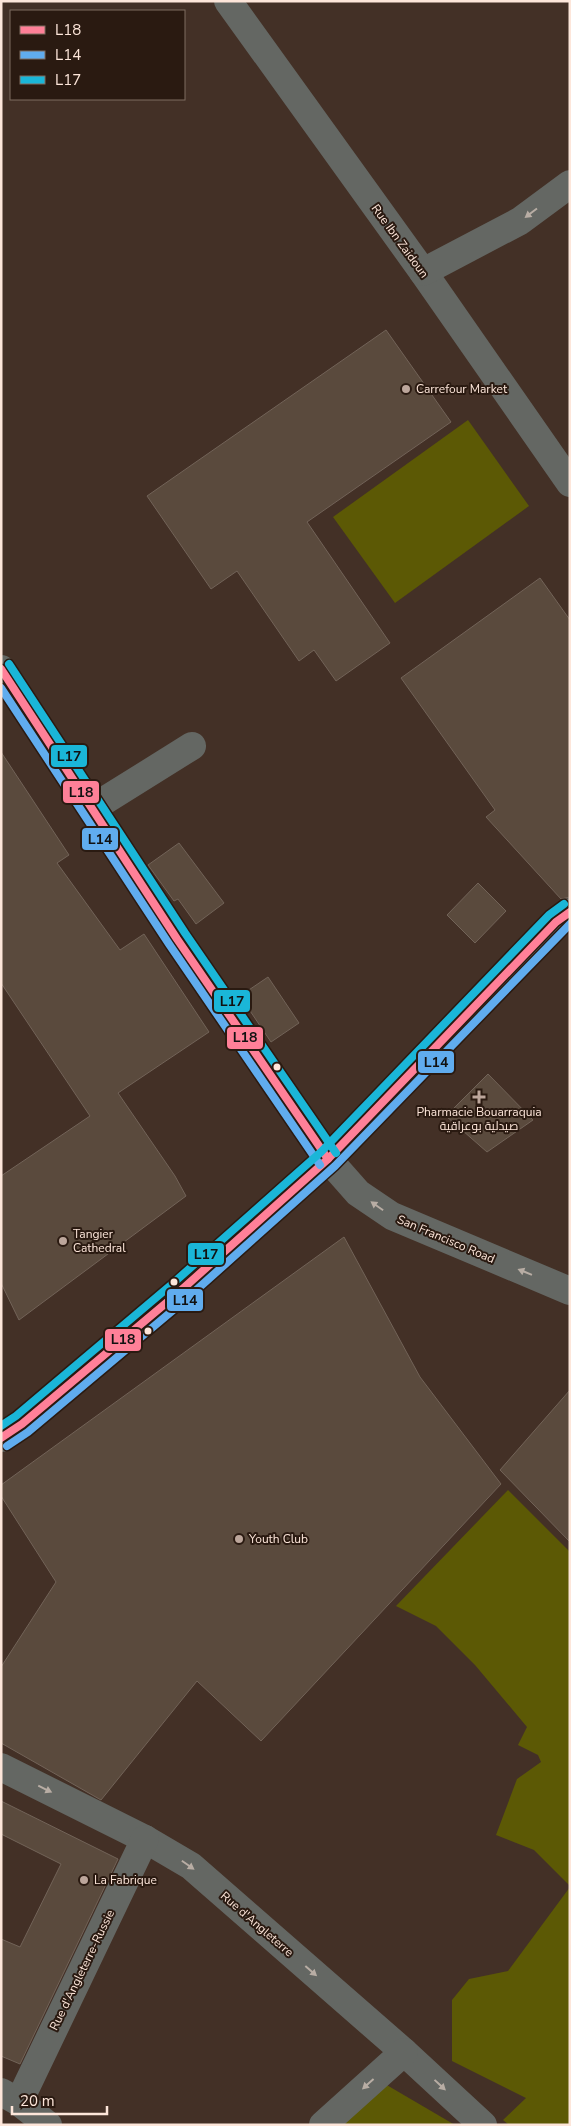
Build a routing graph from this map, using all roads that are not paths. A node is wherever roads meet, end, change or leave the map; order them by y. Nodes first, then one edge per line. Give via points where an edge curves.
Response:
1 (228, 1) edge
2 (570, 184) edge
3 (423, 272) junction
4 (570, 483) edge
5 (5, 682) edge
6 (192, 746) dead end
7 (91, 809) junction
8 (570, 912) edge
9 (328, 1159) junction
10 (570, 1291) edge
11 (1, 1438) edge
12 (1, 1767) edge
13 (145, 1839) junction
14 (404, 2052) junction
15 (10, 2097) edge
16 (48, 2125) edge
17 (323, 2125) edge
18 (483, 2125) edge

1 - 3 street, Rue Ibn Zaidoun
2 -> 3 street via 520,221
3 - 4 street, Rue Ibn Zaidoun
5 - 7 street, San Francisco Road
6 - 7 street
7 - 9 street, San Francisco Road
8 - 9 street via 556,922
10 -> 9 street, San Francisco Road via 392,1216 358,1192
9 - 11 street via 178,1293
12 -> 13 street, Rue d'Angleterre
13 -> 14 street, Rue d'Angleterre via 191,1866
13 - 15 street, Rue d'Angleterre-Russie
14 -> 17 street
14 -> 18 street, Rue d'Angleterre
15 - 16 street

